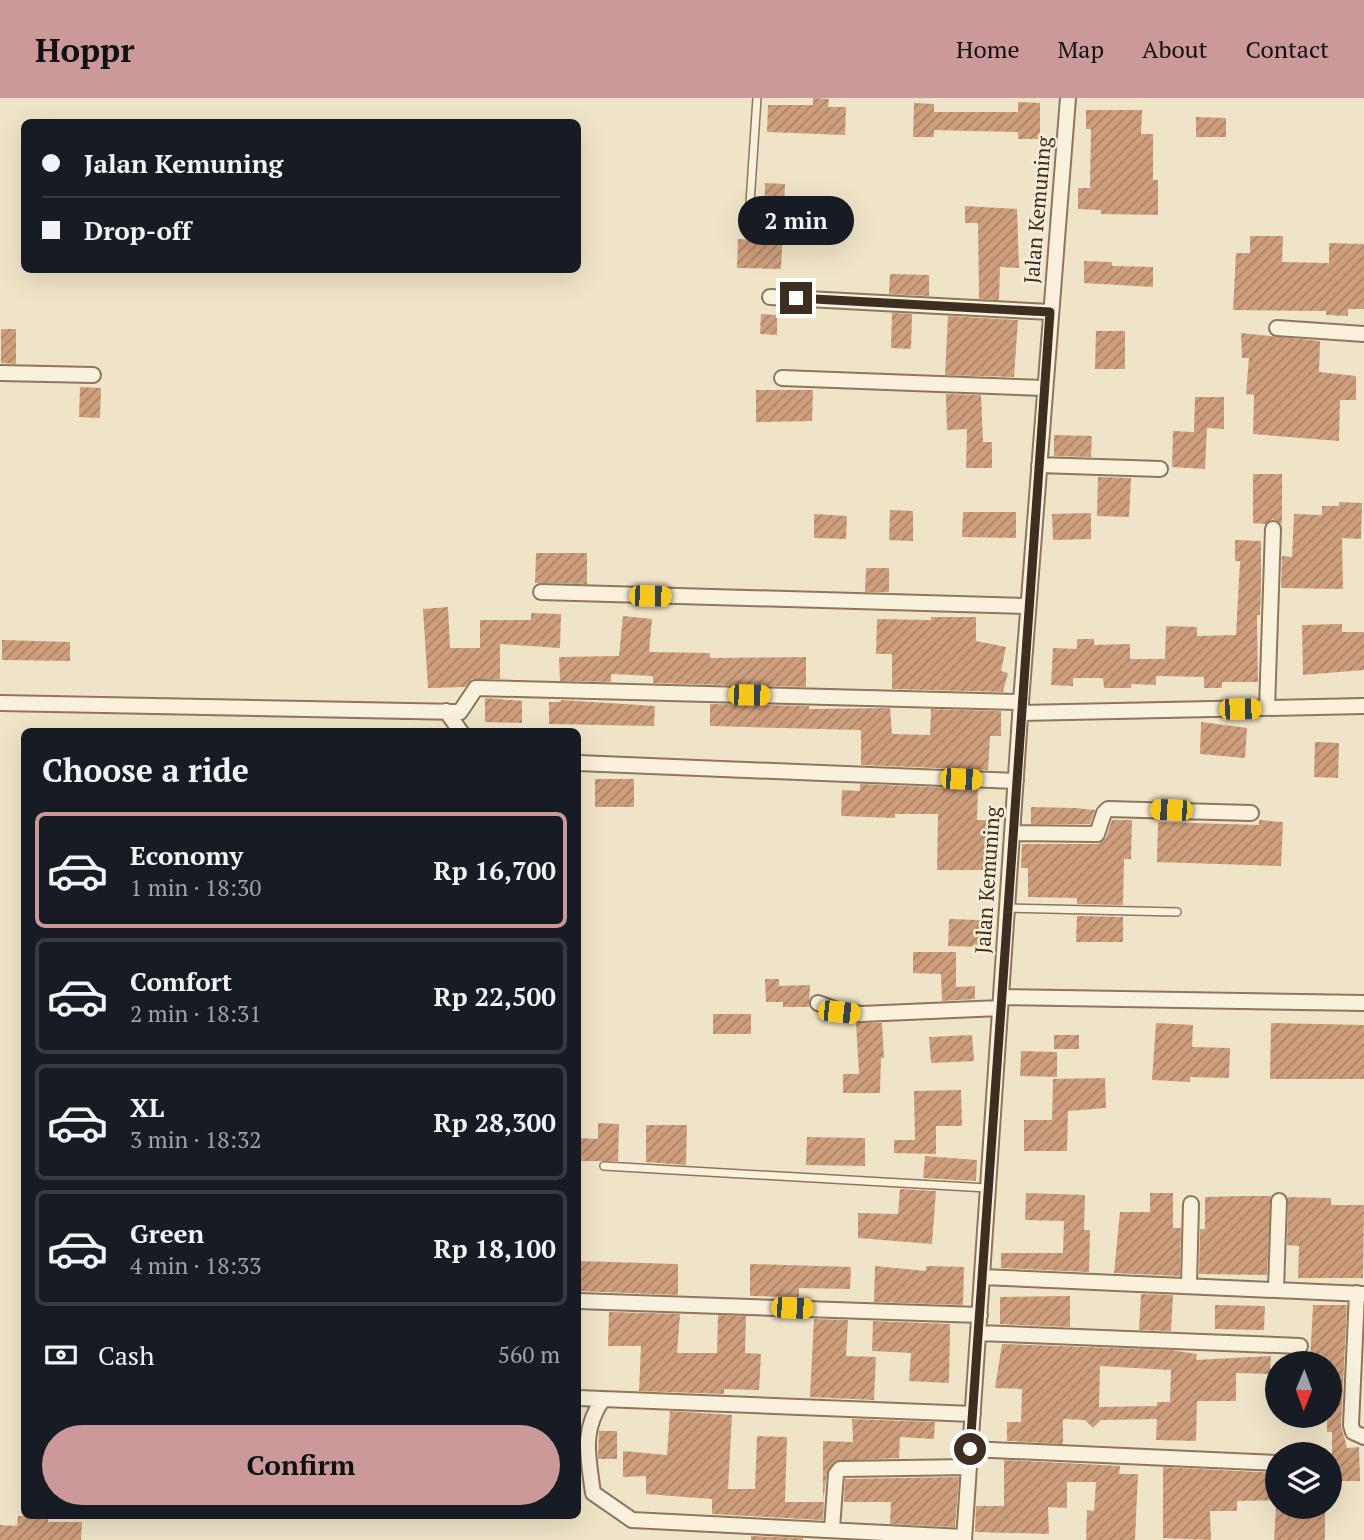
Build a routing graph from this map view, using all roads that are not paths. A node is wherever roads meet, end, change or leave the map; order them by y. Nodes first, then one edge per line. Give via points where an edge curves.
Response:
1 (757, 98) edge
2 (1068, 98) edge
3 (748, 233) dead end
4 (770, 297) dead end
5 (1050, 312) junction
6 (1277, 328) dead end
7 (1364, 334) edge
8 (0, 373) edge
9 (93, 375) dead end
10 (782, 378) dead end
11 (1044, 388) junction
12 (1039, 465) junction
13 (1160, 469) dead end
14 (1273, 529) dead end
15 (541, 592) dead end
16 (1028, 606) junction
17 (0, 703) edge
18 (1364, 706) edge
19 (1021, 707) junction
20 (1267, 708) junction
21 (446, 712) junction
22 (458, 728) edge
23 (581, 763) edge
24 (1016, 781) junction
25 (1251, 813) dead end
26 (1012, 833) junction
27 (1007, 908) junction
28 (1177, 912) dead end
29 (818, 1003) dead end
30 (1001, 1003) junction
31 (1364, 1003) edge
32 (604, 1166) dead end
33 (988, 1188) junction
34 (1279, 1201) dead end
35 (1191, 1204) dead end
36 (982, 1277) junction
37 (1189, 1285) junction
38 (1276, 1289) junction
39 (1360, 1293) edge
40 (581, 1301) edge
41 (979, 1315) junction
42 (978, 1333) junction
43 (1300, 1346) dead end
44 (581, 1398) edge
45 (603, 1399) junction
46 (973, 1414) junction
47 (1364, 1437) edge
48 (970, 1449) junction
49 (1265, 1462) edge
50 (969, 1467) junction
51 (832, 1528) junction
52 (964, 1538) edge

1 - 3 lane
2 - 5 street, Jalan Kemuning
4 - 5 street
5 - 11 street, Jalan Kemuning
6 - 7 street
8 - 9 street
10 - 11 street
11 - 12 street, Jalan Kemuning
12 - 13 street
12 - 16 street, Jalan Kemuning
14 - 20 street
15 - 16 street
16 - 19 street, Jalan Kemuning
17 - 21 street
18 - 20 street
19 - 20 street
19 - 21 street via 477,688 463,710
19 - 24 street, Jalan Kemuning
21 - 22 street
23 - 24 street
24 - 26 street, Jalan Kemuning
25 - 26 street via 1108,808 1097,834
26 - 27 street, Jalan Kemuning
27 - 28 lane
27 - 30 street, Jalan Kemuning
29 - 30 street via 839,1012 861,1014
30 - 31 street
30 - 33 street, Jalan Kemuning
32 - 33 lane
33 - 36 street, Jalan Kemuning
34 - 38 street
35 - 37 street
36 - 37 street
36 - 41 street, Jalan Kemuning
37 - 38 street
38 - 39 street
39 - 47 street via 1351,1424 1353,1432
40 - 41 street
41 - 42 street, Jalan Kemuning
42 - 43 street
42 - 46 street, Jalan Kemuning
44 - 45 street
45 - 46 street
45 - 51 street via 586,1430 593,1493 632,1520
46 - 48 street, Jalan Kemuning
48 - 49 street
48 - 50 street, Jalan Kemuning
50 - 51 street via 840,1469
50 - 52 street, Jalan Kemuning
51 - 52 street

